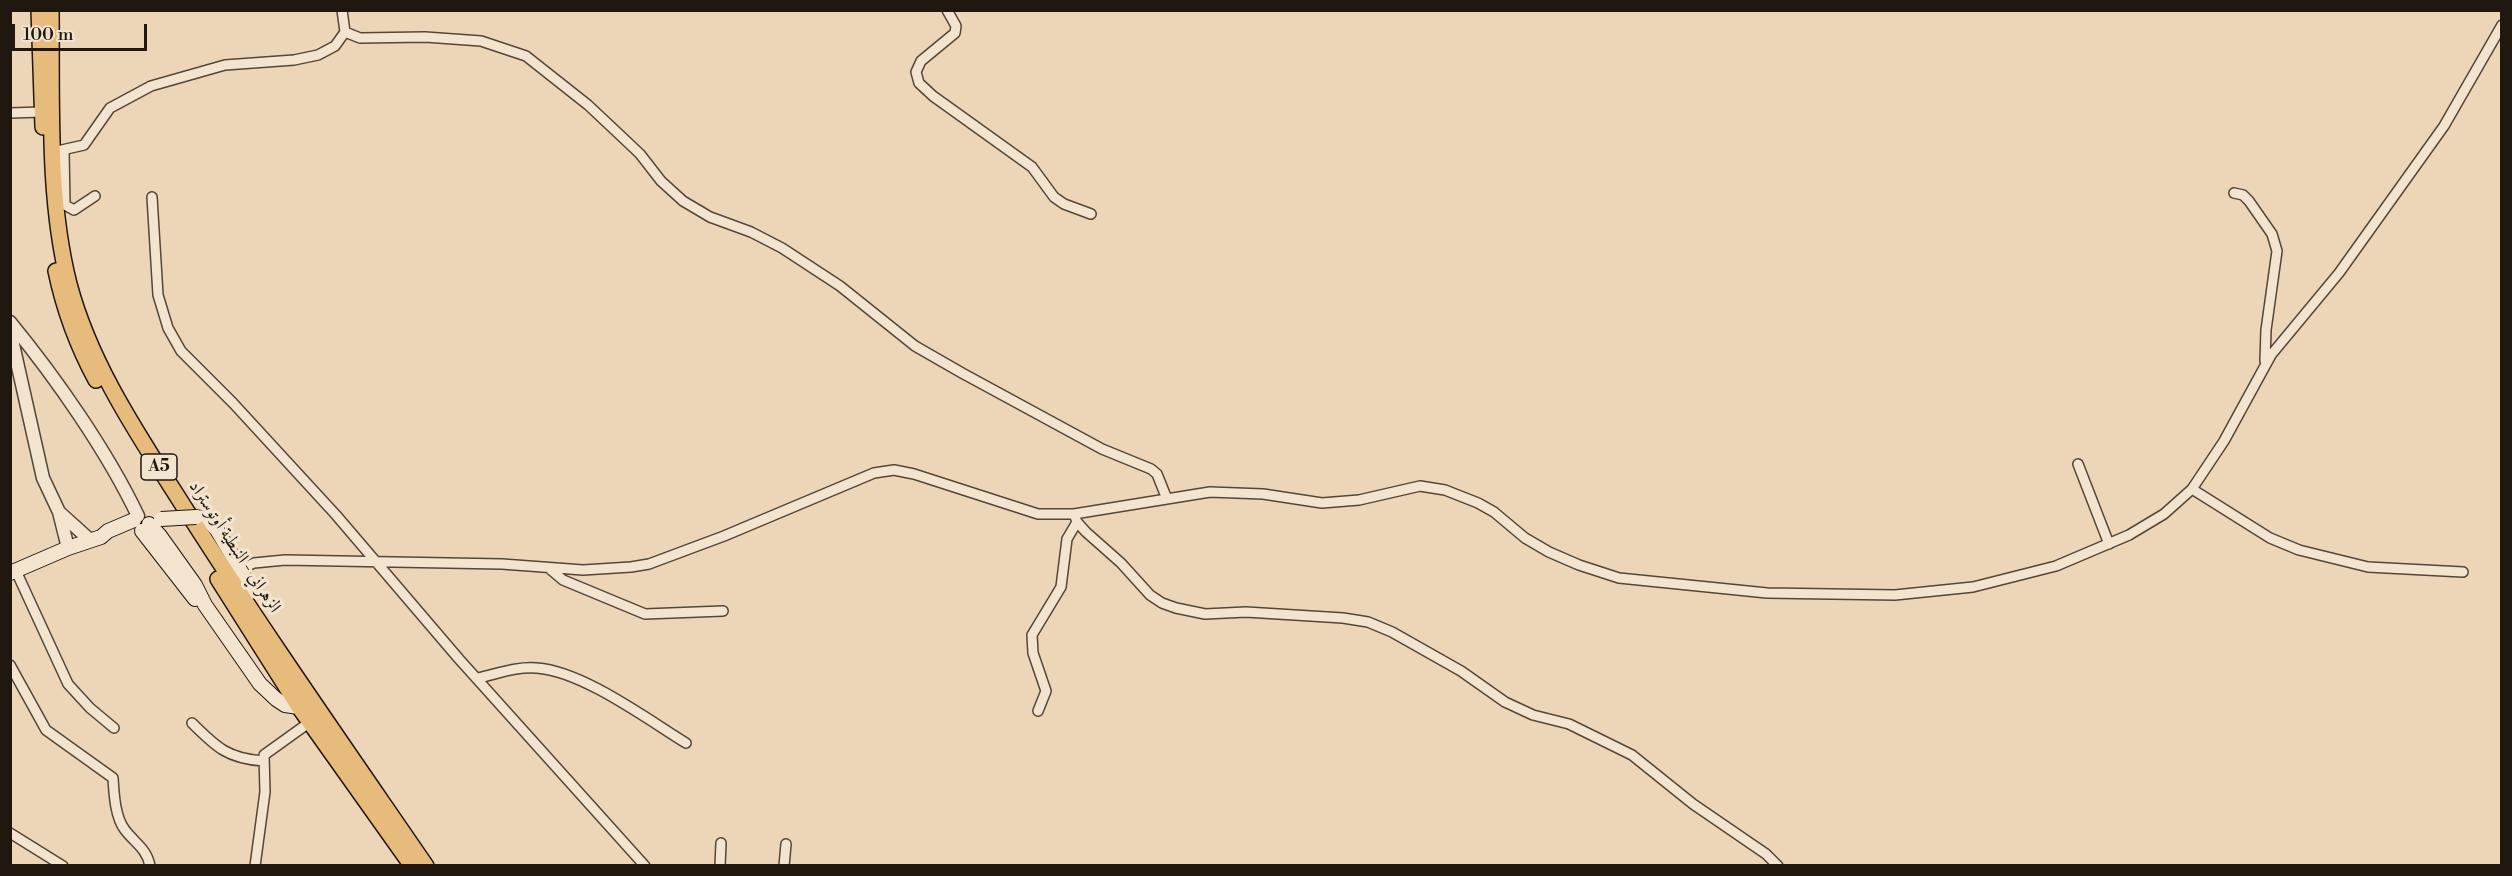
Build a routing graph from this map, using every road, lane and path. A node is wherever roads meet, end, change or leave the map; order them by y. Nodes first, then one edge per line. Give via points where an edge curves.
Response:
1 (39, 10) edge
2 (51, 10) edge
3 (342, 10) edge
4 (947, 10) edge
5 (2502, 25) edge
6 (345, 32) junction
7 (42, 112) junction
8 (10, 113) edge
9 (59, 151) junction
10 (2234, 193) dead end
11 (95, 196) dead end
12 (152, 197) dead end
13 (1091, 214) dead end
14 (10, 322) edge
15 (10, 331) edge
16 (2265, 363) junction
17 (2078, 464) dead end
18 (2192, 489) junction
19 (1167, 499) junction
20 (59, 512) junction
21 (1075, 518) junction
22 (144, 523) junction
23 (95, 538) junction
24 (2109, 544) junction
25 (68, 548) junction
26 (375, 561) junction
27 (550, 569) junction
28 (13, 572) edge
29 (234, 572) junction
30 (2463, 572) dead end
31 (723, 610) dead end
32 (10, 665) edge
33 (478, 678) junction
34 (299, 707) junction
35 (1038, 711) dead end
36 (310, 722) junction
37 (192, 723) dead end
38 (114, 728) dead end
39 (686, 743) dead end
40 (264, 761) junction
41 (10, 833) edge
42 (721, 843) dead end
43 (786, 844) dead end
44 (63, 866) edge
45 (150, 866) edge
46 (255, 866) edge
47 (412, 866) edge
48 (426, 866) edge
49 (645, 866) edge
50 (720, 866) edge
51 (784, 866) edge
52 (1778, 866) edge

1 - 7 highway, الزهراني - النبطية أوتوستراد / A5
2 - 9 highway, الزهراني - النبطية أوتوستراد / A5
3 - 6 street
4 - 13 street via 956,26 955,33 921,61 916,72 919,83 1032,167 1064,204
5 - 16 street via 2444,126 2339,273
6 - 9 street via 335,46 318,55 225,65 151,86 110,108 86,143
6 - 19 street via 360,38 414,36 481,41 526,56 613,128 683,201 790,253 840,286 915,346 962,373 1102,450 1151,469
7 - 8 street
7 - 34 highway, الزهراني - النبطية أوتوستراد / A5 via 50,238 62,298 82,354
9 - 11 street via 65,205 74,210
9 - 29 highway, الزهراني - النبطية أوتوستراد / A5 via 60,243 70,286 101,370
10 - 16 street via 2248,201 2272,234 2277,251
12 - 26 street via 158,295 168,328 181,351
14 - 22 street via 72,407
15 - 20 street via 43,478
16 - 18 street via 2224,441
17 - 24 street
18 - 24 street via 2164,514
18 - 30 street via 2270,538 2299,550 2368,567
19 - 21 street
19 - 24 street via 1229,492 1322,503 1375,497 1409,487 1432,487 1478,503 1541,548 1601,573 1767,593 1895,595 1950,591 2056,566
20 - 23 street
20 - 25 street
21 - 27 street via 1038,514 915,474 888,470 863,476 649,564 604,570
21 - 35 street via 1067,539 1061,587 1032,636 1033,653 1046,691
21 - 52 street via 1150,595 1176,609 1205,614 1246,612 1343,618 1368,622 1392,632 1461,671 1505,702 1569,724 1632,755
22 - 23 main road via 109,538
22 - 29 main road, bridge via 207,519
22 - 34 main road via 160,536 267,692 285,705
23 - 25 main road
25 - 28 main road
26 - 27 street
26 - 29 street via 285,560 254,563
26 - 33 street
27 - 31 street via 563,580 645,614
28 - 38 street via 68,684
29 - 48 highway, الزهراني - النبطية أوتوستراد / A5 via 246,603
32 - 45 street via 46,730 112,778 116,810 124,829 142,847
33 - 39 street via 525,668 558,672 591,685
33 - 49 street
34 - 36 highway, الزهراني - النبطية أوتوستراد / A5
36 - 40 street via 266,752
36 - 47 highway, الزهراني - النبطية أوتوستراد / A5
37 - 40 street via 227,754
40 - 46 street via 265,792
41 - 44 street
42 - 50 street
43 - 51 street

